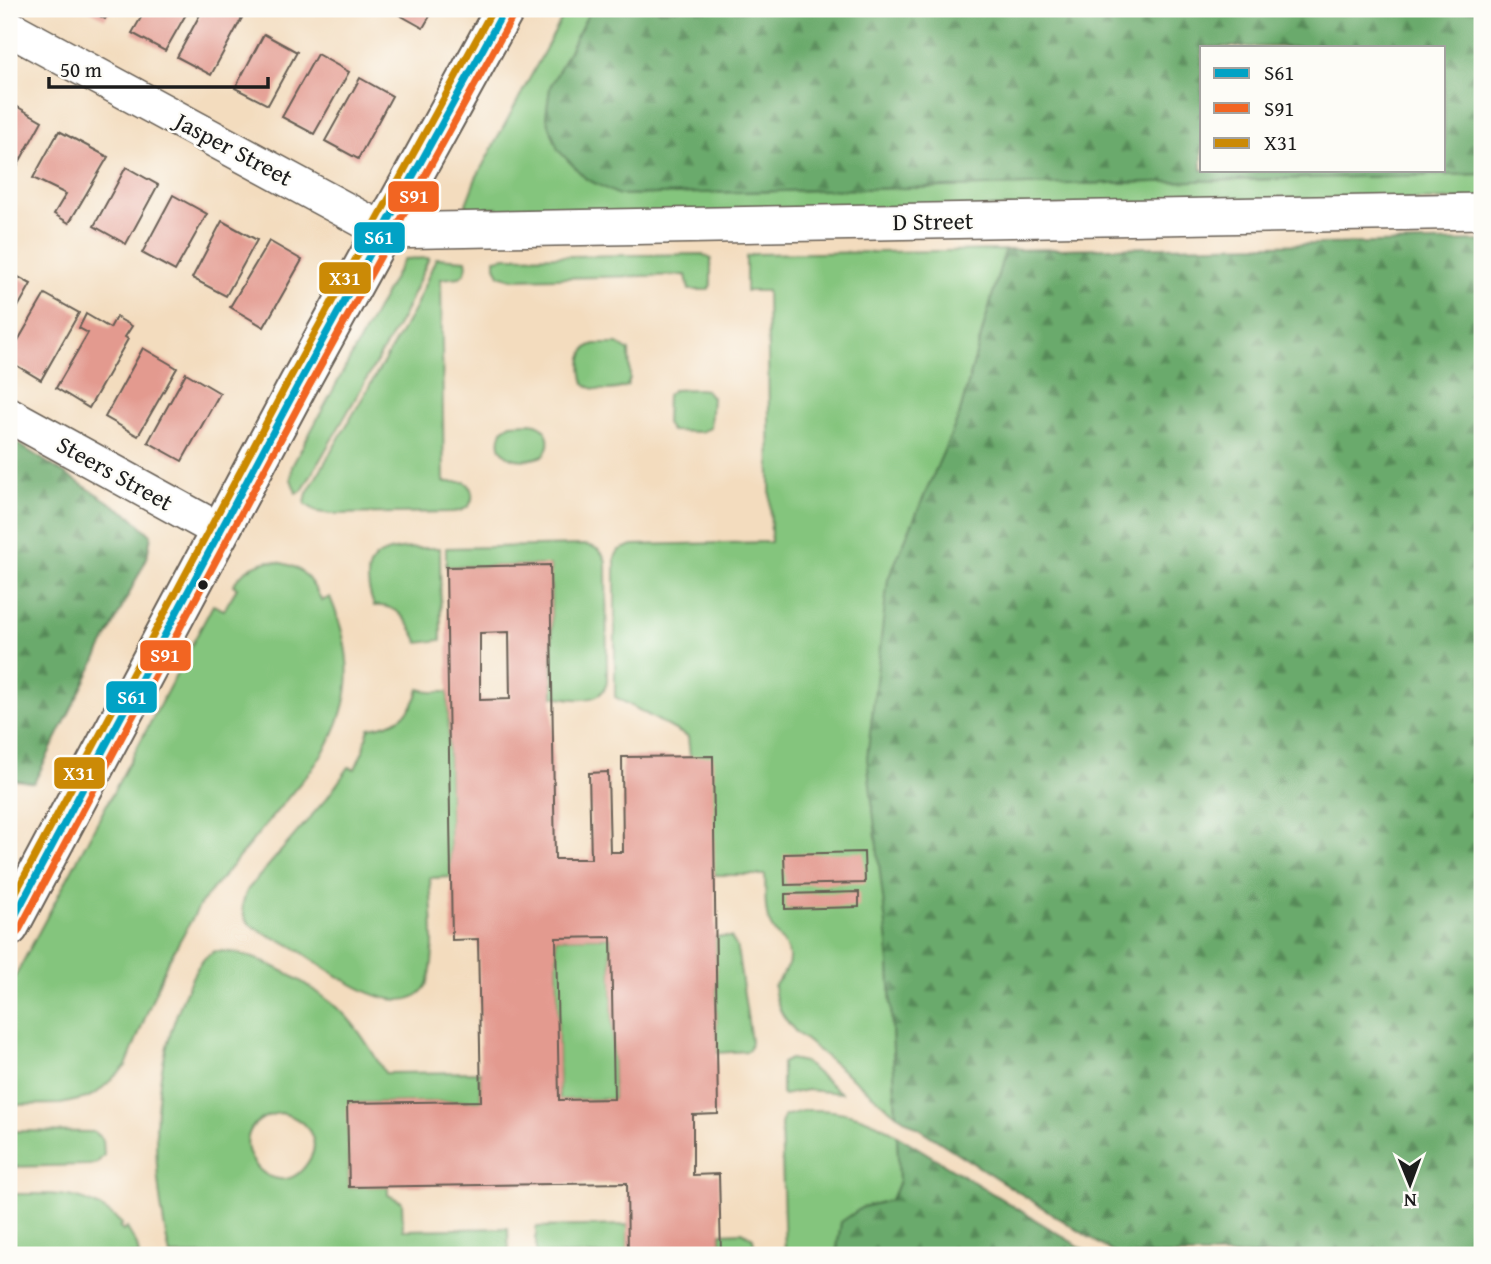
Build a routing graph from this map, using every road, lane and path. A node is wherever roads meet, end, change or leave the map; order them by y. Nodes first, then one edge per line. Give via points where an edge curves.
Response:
1 (505, 9) edge
2 (9, 28) edge
3 (1482, 211) edge
4 (384, 231) junction
5 (9, 415) edge
6 (220, 531) junction
7 (9, 927) edge

1 - 4 street
2 - 4 street, Jasper Street
3 - 4 street, D Street
4 - 6 street
5 - 6 street, Steers Street
6 - 7 street

